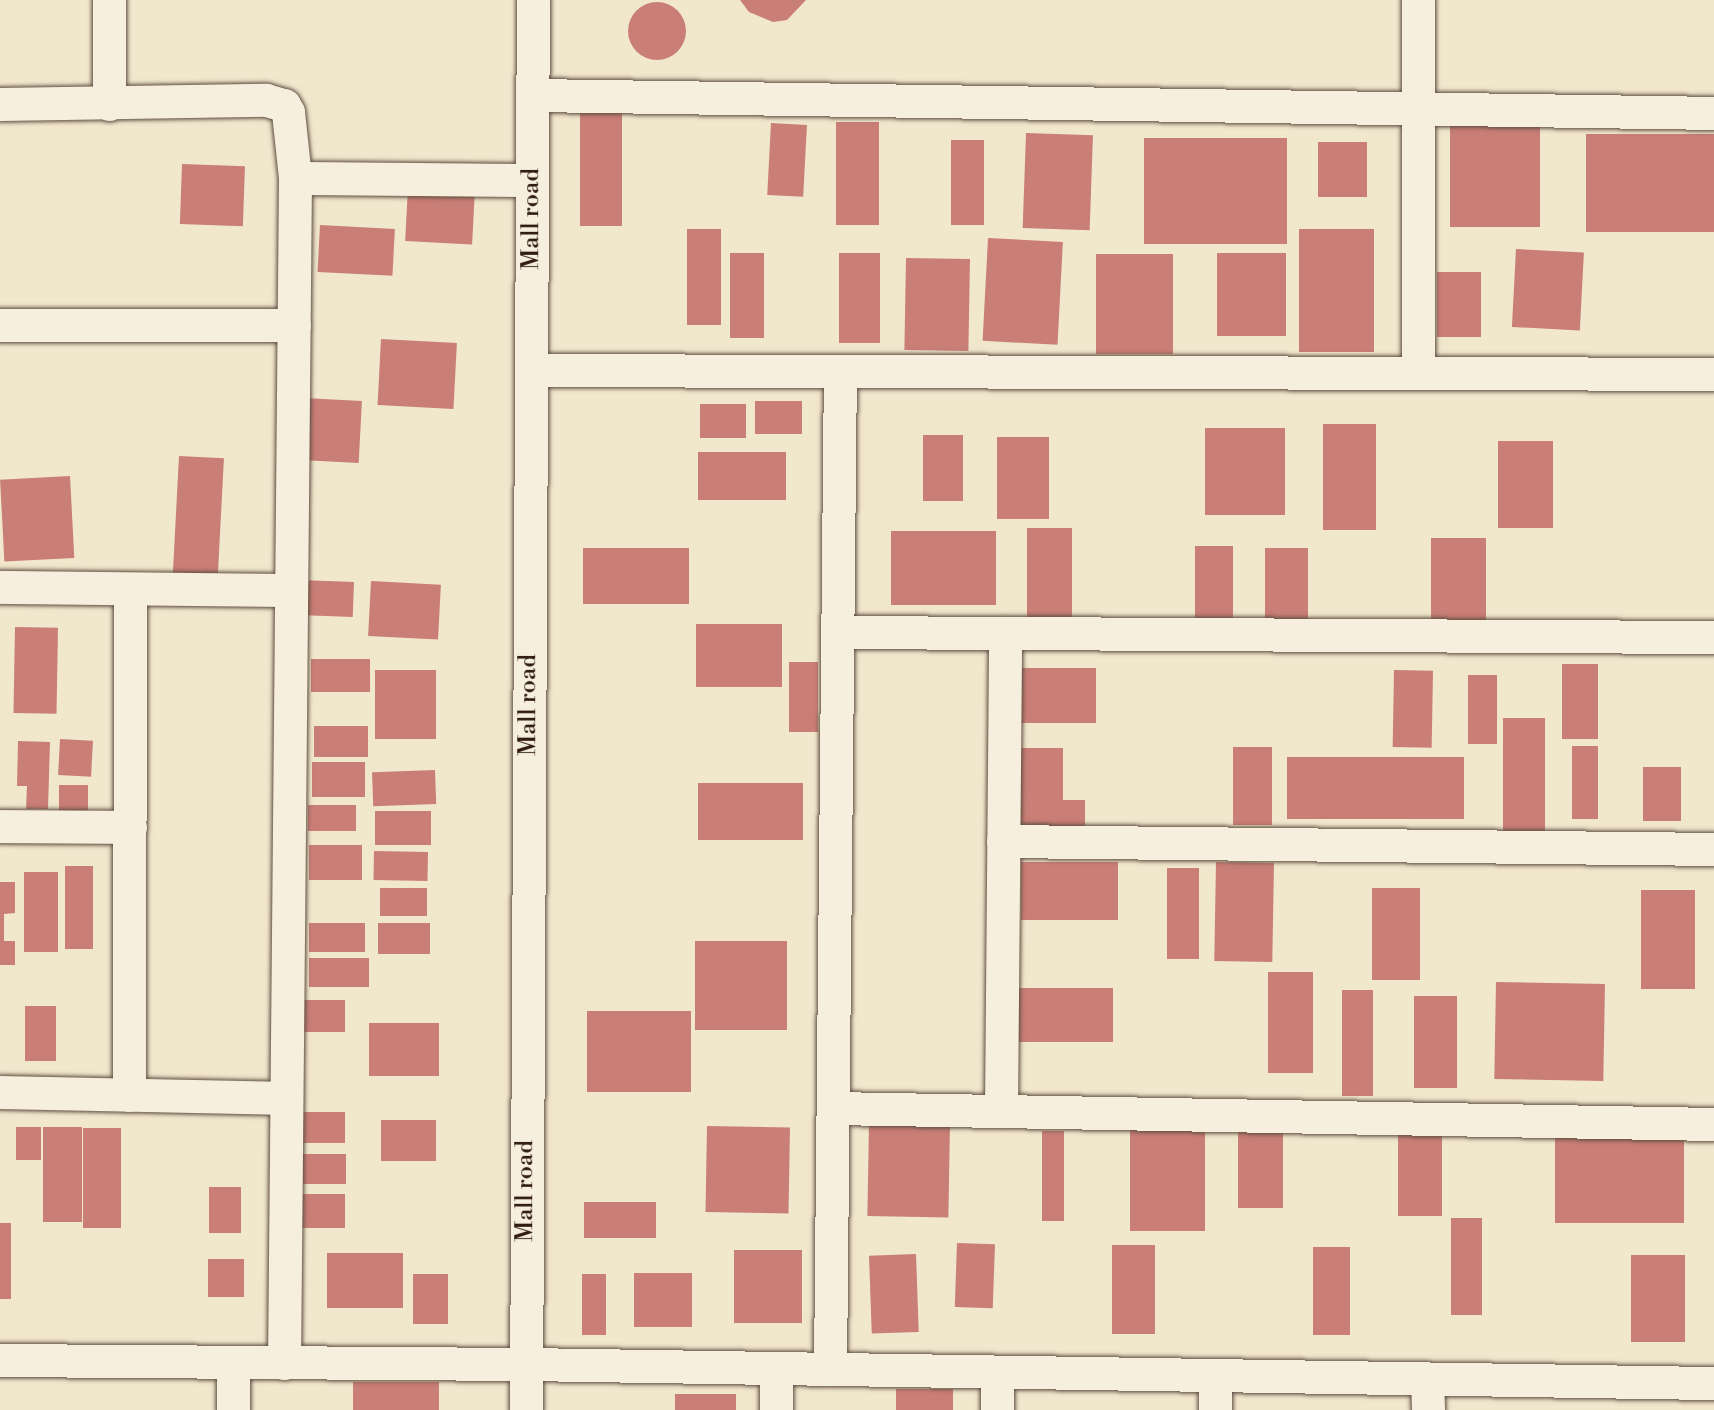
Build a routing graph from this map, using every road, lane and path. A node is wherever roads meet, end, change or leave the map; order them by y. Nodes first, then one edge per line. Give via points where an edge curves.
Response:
1 (109, 0) edge
2 (533, 0) edge
3 (1418, 0) edge
4 (532, 95) junction
5 (0, 104) edge
6 (109, 104) junction
7 (1418, 107) junction
8 (1714, 113) edge
9 (295, 178) junction
10 (532, 180) junction
11 (0, 325) edge
12 (294, 325) junction
13 (531, 370) junction
14 (840, 371) junction
15 (1418, 373) junction
16 (1714, 374) edge
17 (0, 587) edge
18 (130, 590) junction
19 (291, 590) junction
20 (838, 632) junction
21 (1005, 633) junction
22 (1714, 637) edge
23 (0, 826) edge
24 (130, 827) junction
25 (1003, 841) junction
26 (1714, 849) edge
27 (0, 1092) edge
28 (129, 1095) junction
29 (286, 1098) junction
30 (833, 1108) junction
31 (1001, 1111) junction
32 (1714, 1124) edge
33 (0, 1360) edge
34 (233, 1362) junction
35 (284, 1362) junction
36 (525, 1364) junction
37 (776, 1368) junction
38 (830, 1369) junction
39 (997, 1372) junction
40 (1215, 1375) junction
41 (1714, 1383) edge
42 (1427, 1394) edge
43 (233, 1410) edge
44 (526, 1410) edge
45 (776, 1410) edge
46 (997, 1410) edge
47 (1215, 1410) edge

1 - 6 street
2 - 4 street, Mall road
3 - 7 street
4 - 7 street
4 - 10 street, Mall road
5 - 6 street
6 - 9 street via 277,102 288,112
7 - 8 street
7 - 15 street
9 - 10 street
9 - 12 street
10 - 13 street, Mall road
11 - 12 street
12 - 19 street
13 - 14 street
13 - 36 street, Mall road
14 - 15 street
14 - 20 street
15 - 16 street
17 - 18 street
18 - 19 street
18 - 24 street
19 - 29 street
20 - 21 street
20 - 30 street
21 - 22 street
21 - 25 street
23 - 24 street
24 - 28 street
25 - 26 street
25 - 31 street
27 - 28 street
28 - 29 street
29 - 35 street
30 - 31 street
30 - 38 street
31 - 32 street
33 - 34 street
34 - 35 street
34 - 43 street
35 - 36 street
36 - 37 street
36 - 44 street, Mall road
37 - 38 street
37 - 45 street
38 - 39 street
39 - 40 street
39 - 46 street
40 - 42 street
40 - 47 street
41 - 42 street

